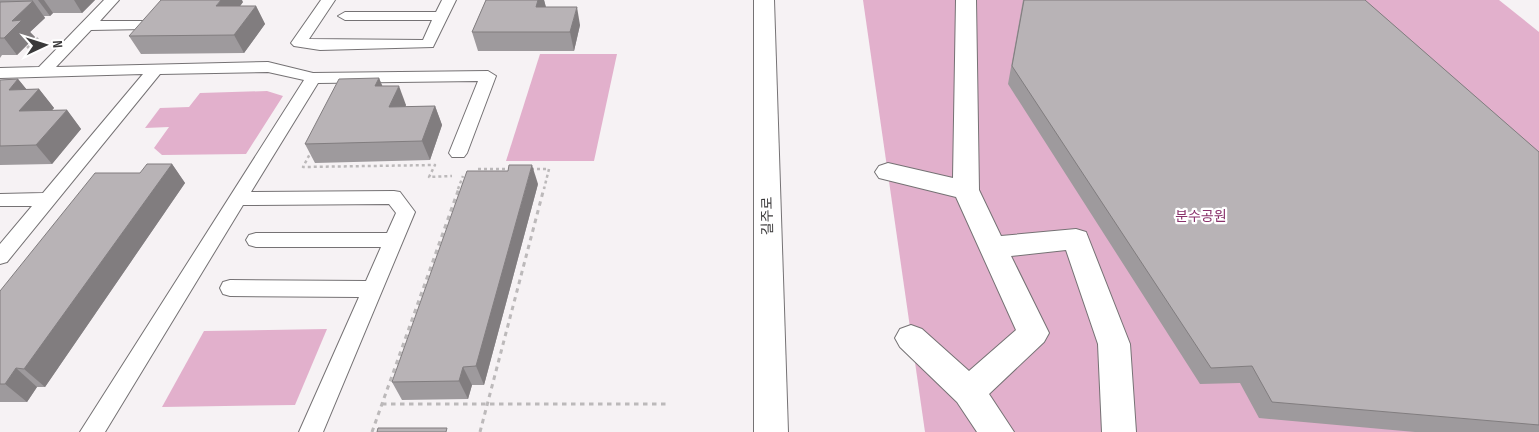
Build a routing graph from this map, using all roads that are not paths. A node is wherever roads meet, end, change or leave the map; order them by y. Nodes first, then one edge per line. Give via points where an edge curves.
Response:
1 (112, 0) edge
2 (328, 0) edge
3 (450, 0) edge
4 (764, 0) edge
5 (966, 0) edge
6 (345, 16) dead end
7 (442, 16) junction
8 (144, 25) edge
9 (87, 26) junction
10 (428, 44) junction
11 (155, 70) junction
12 (43, 72) junction
13 (0, 73) edge
14 (411, 76) junction
15 (312, 78) junction
16 (458, 153) dead end
17 (888, 172) dead end
18 (966, 190) junction
19 (48, 199) junction
20 (238, 199) junction
21 (0, 200) edge
22 (256, 240) dead end
23 (394, 240) junction
24 (992, 247) junction
25 (0, 257) edge
26 (230, 288) dead end
27 (371, 290) junction
28 (911, 338) dead end
29 (969, 392) junction
30 (92, 432) edge
31 (311, 432) edge
32 (771, 432) edge
33 (997, 432) edge
34 (1118, 432) edge

1 - 9 lane
2 - 10 lane via 300,42 320,45
3 - 7 lane
4 - 32 street, 길주로
5 - 18 street
6 - 7 lane
7 - 10 lane
8 - 9 lane
9 - 12 lane
10 - 14 lane
11 - 12 lane
11 - 15 lane via 268,66
11 - 19 lane
12 - 13 lane
14 - 15 lane
14 - 16 lane via 488,76
15 - 20 lane
17 - 18 street
18 - 24 street
19 - 21 lane
19 - 25 lane
20 - 23 lane via 394,197 406,212
20 - 30 lane
22 - 23 lane
23 - 27 lane
24 - 29 street via 1033,333
24 - 34 street via 1076,238 1114,344
26 - 27 lane
27 - 31 lane
28 - 29 street
29 - 33 street

